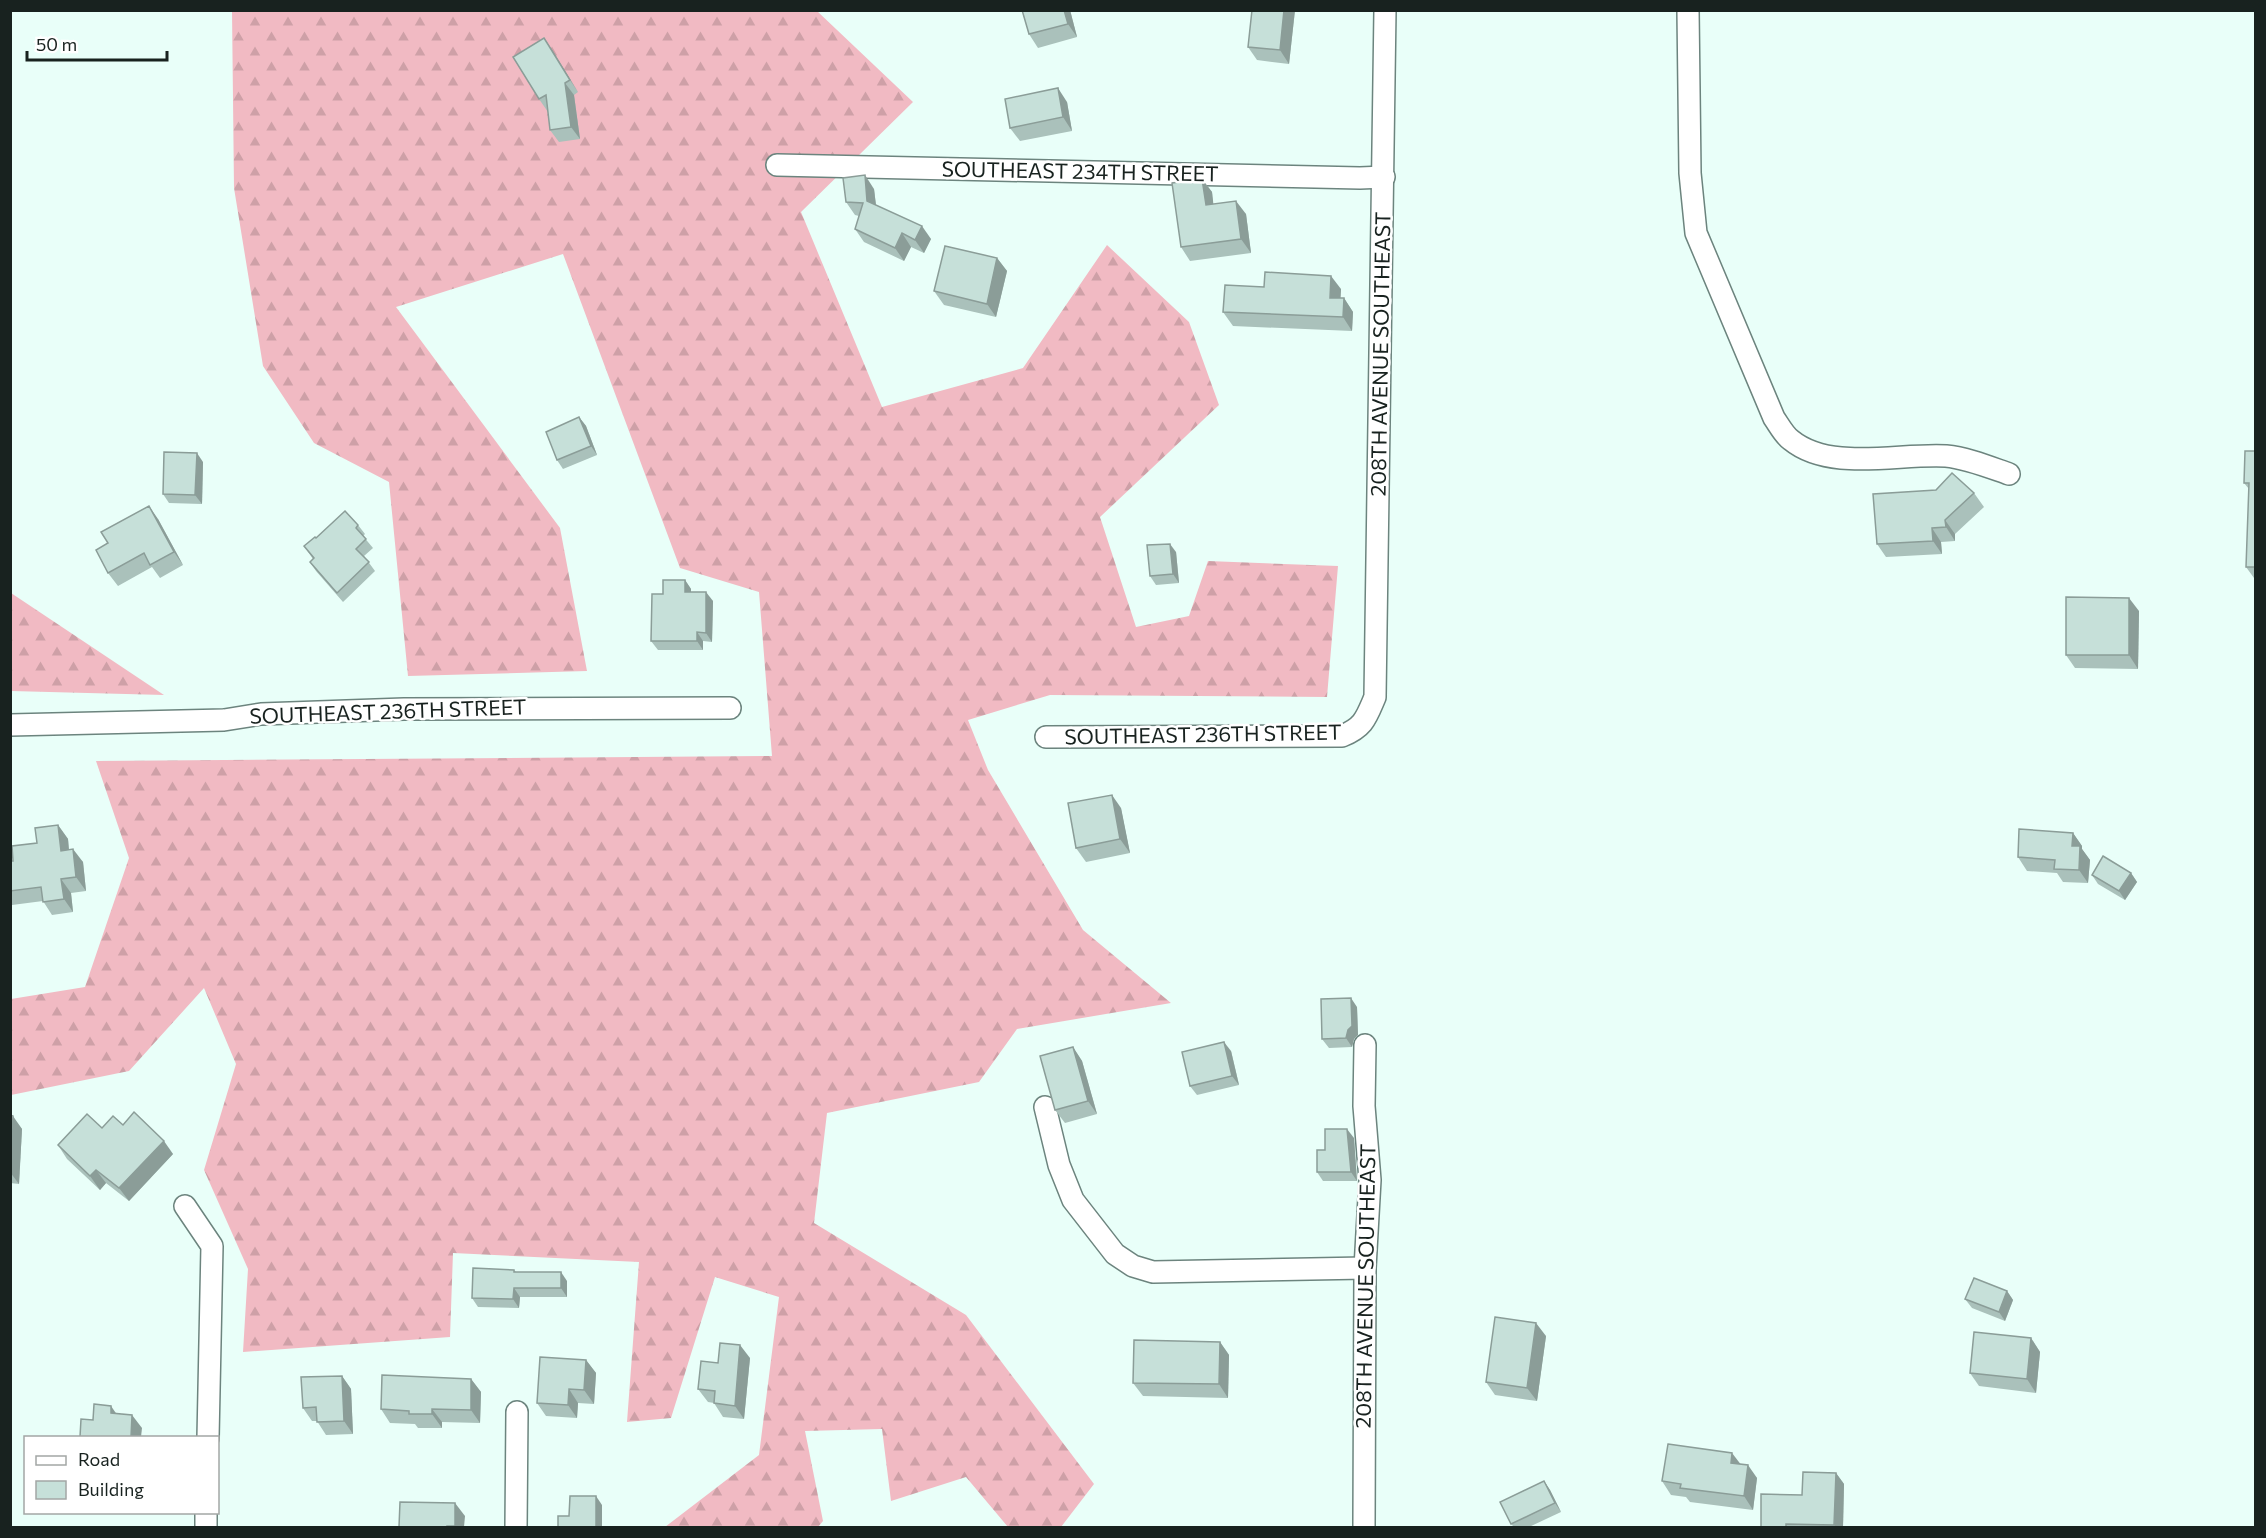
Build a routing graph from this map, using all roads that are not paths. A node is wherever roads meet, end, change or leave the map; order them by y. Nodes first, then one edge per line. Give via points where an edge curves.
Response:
1 (1385, 10) edge
2 (1688, 10) edge
3 (777, 165) dead end
4 (1384, 177) junction
5 (2009, 474) dead end
6 (1376, 697) joint
7 (730, 708) dead end
8 (10, 725) edge
9 (1046, 738) dead end
10 (1365, 1045) dead end
11 (1045, 1107) dead end
12 (185, 1206) dead end
13 (1365, 1268) junction
14 (517, 1412) dead end
15 (208, 1436) edge
16 (516, 1527) edge
17 (1364, 1527) edge

1 - 4 street, 208TH AVENUE SOUTHEAST
2 - 5 street via 1690,172 1696,232 1774,418 1790,439 1828,456 1947,456
3 - 4 street, SOUTHEAST 234TH STREET
4 - 6 street, 208TH AVENUE SOUTHEAST
6 - 9 street, SOUTHEAST 236TH STREET via 1363,723 1342,736
7 - 8 street, SOUTHEAST 236TH STREET via 404,709 261,714 224,720
10 - 13 street, 208TH AVENUE SOUTHEAST via 1364,1106 1370,1180
11 - 13 street via 1059,1165 1074,1200 1115,1254 1133,1266 1153,1272
12 - 15 street via 212,1246
13 - 17 street, 208TH AVENUE SOUTHEAST
14 - 16 street

